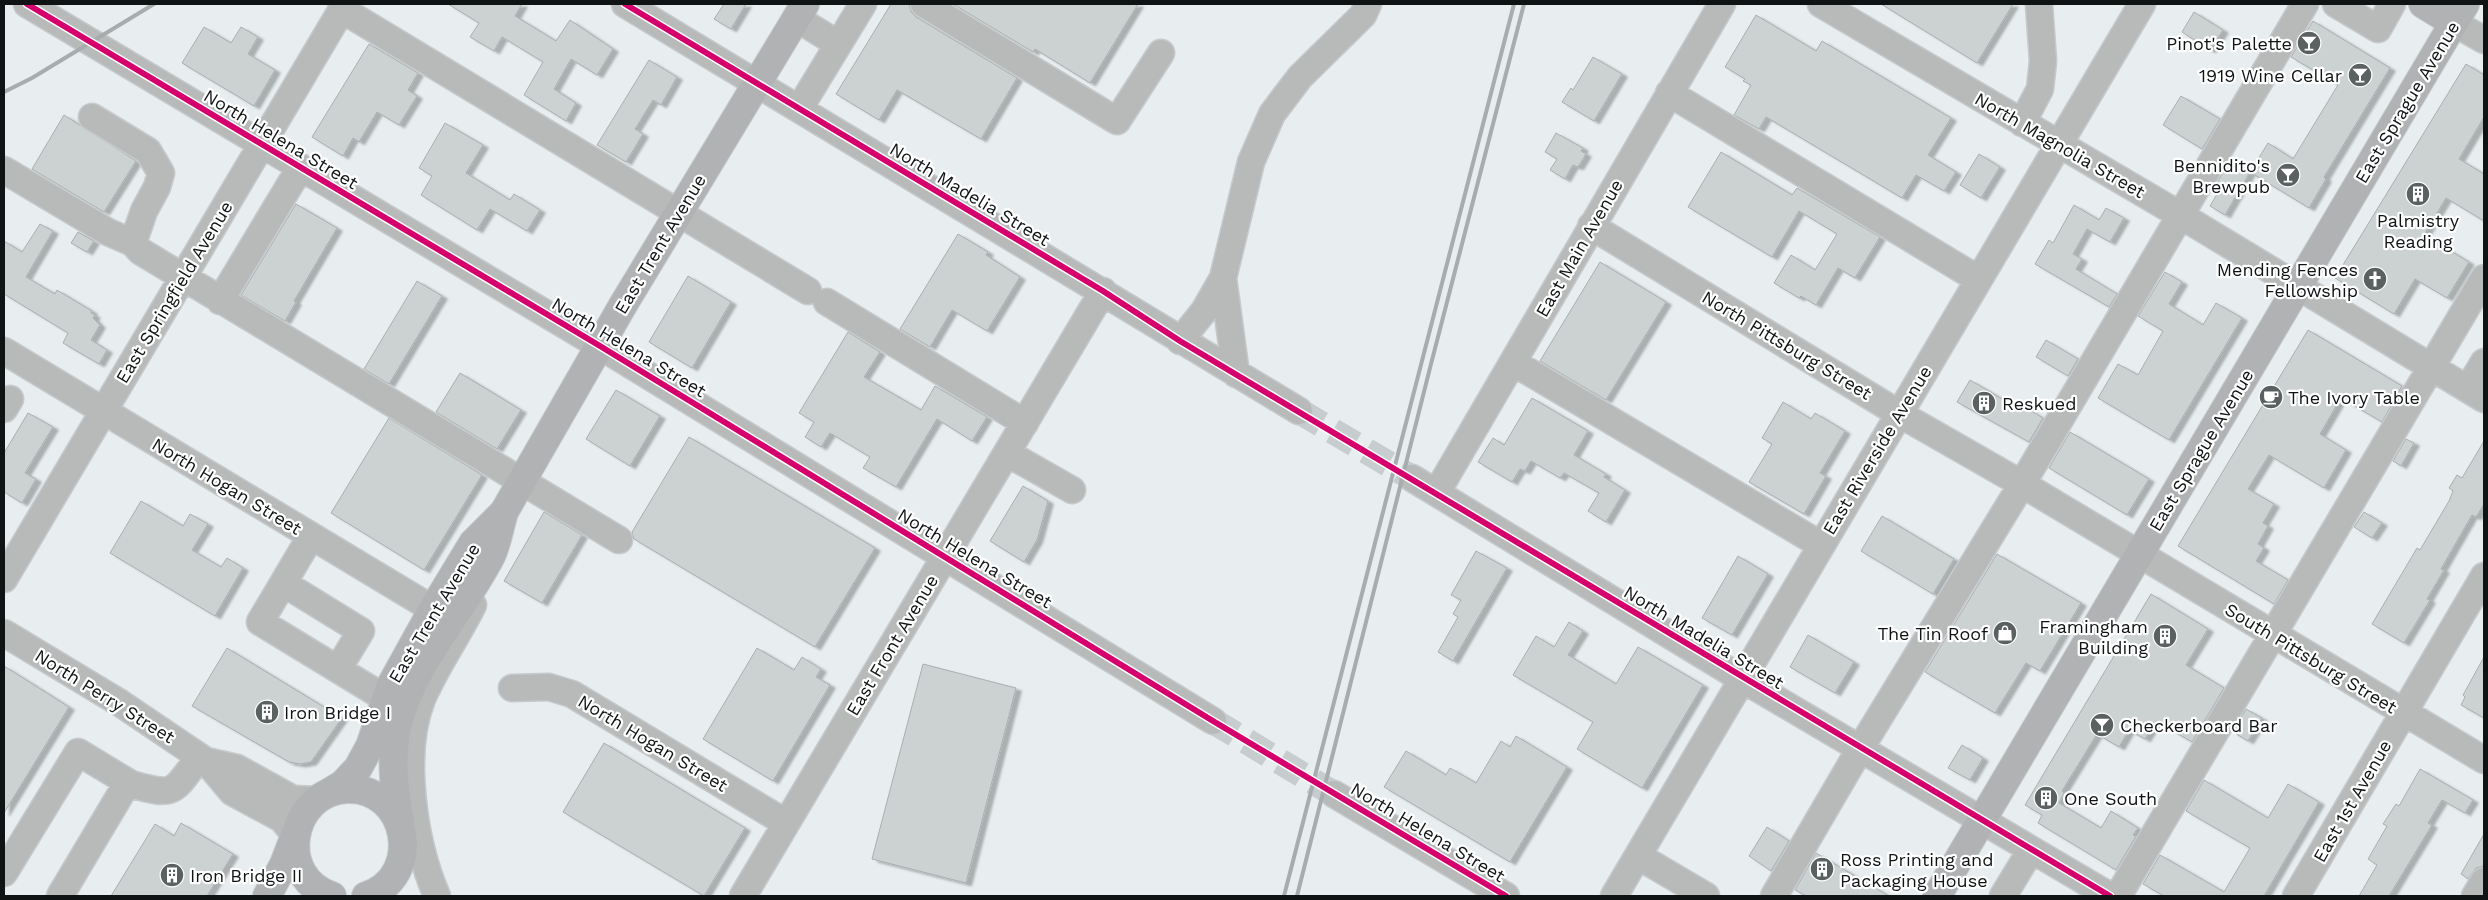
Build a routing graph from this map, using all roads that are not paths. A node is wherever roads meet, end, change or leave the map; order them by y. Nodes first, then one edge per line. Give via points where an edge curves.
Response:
1 (28, 4) edge
2 (625, 4) edge
3 (863, 4) edge
4 (924, 4) edge
5 (1368, 4) edge
6 (1722, 4) edge
7 (1821, 4) edge
8 (2039, 4) edge
9 (2142, 4) edge
10 (2304, 4) edge
11 (2336, 4) edge
12 (2392, 4) edge
13 (2423, 4) edge
14 (343, 7) edge
15 (800, 11) edge
16 (2460, 13) edge
17 (2484, 40) edge
18 (838, 44) junction
19 (1161, 53) dead end
20 (757, 84) junction
21 (1669, 93) junction
22 (799, 109) junction
23 (92, 117) dead end
24 (2022, 123) junction
25 (2058, 144) junction
26 (261, 145) junction
27 (300, 168) junction
28 (4, 170) edge
29 (678, 213) junction
30 (2180, 215) junction
31 (1591, 226) junction
32 (133, 243) junction
33 (183, 278) junction
34 (1223, 278) junction
35 (2484, 278) edge
36 (1978, 279) junction
37 (2297, 287) junction
38 (1103, 291) junction
39 (220, 301) junction
40 (1180, 341) junction
41 (600, 346) junction
42 (4, 350) edge
43 (2484, 362) edge
44 (1514, 363) junction
45 (2431, 367) junction
46 (1236, 374) junction
47 (2476, 394) edge
48 (104, 411) junction
49 (1299, 411) tunnel mouth
50 (1898, 413) junction
51 (1025, 423) junction
52 (1007, 453) junction
53 (1412, 478) tunnel mouth
54 (522, 483) junction
55 (2022, 484) junction
56 (1072, 490) dead end
57 (1437, 492) junction
58 (504, 512) junction
59 (312, 536) junction
60 (619, 540) dead end
61 (1821, 545) junction
62 (2139, 554) junction
63 (492, 555) junction
64 (945, 557) junction
65 (2484, 576) edge
66 (4, 579) edge
67 (283, 583) junction
68 (442, 614) junction
69 (4, 633) edge
70 (2273, 634) junction
71 (338, 669) junction
72 (1742, 679) junction
73 (512, 688) dead end
74 (385, 698) junction
75 (2404, 713) junction
76 (1213, 721) tunnel mouth
77 (1860, 749) junction
78 (203, 759) junction
79 (2484, 760) edge
80 (131, 784) junction
81 (1334, 794) tunnel mouth
82 (322, 797) junction
83 (1982, 820) junction
84 (400, 822) junction
85 (786, 823) junction
86 (295, 836) junction
87 (404, 849) junction
88 (2031, 850) junction
89 (1638, 856) junction
90 (4, 873) edge
91 (2484, 881) edge
92 (60, 896) edge
93 (267, 896) edge
94 (323, 896) edge
95 (330, 896) edge
96 (366, 896) edge
97 (419, 896) edge
98 (437, 896) edge
99 (743, 896) edge
100 (1506, 896) edge
101 (1614, 896) edge
102 (1706, 896) edge
103 (1774, 896) edge
104 (1937, 896) edge
105 (2003, 896) edge
106 (2110, 896) edge
107 (2118, 896) edge
108 (2296, 896) edge
109 (2475, 896) edge

1 - 26 street, North Helena Street
2 - 20 street, North Madelia Street
3 - 18 street
4 - 19 street via 1117,121
5 - 34 street via 1363,15 1300,77 1272,114 1251,162
6 - 21 street, East Main Avenue
7 - 24 street, North Magnolia Street
8 - 24 street via 2040,89
9 - 25 street, East Riverside Avenue
10 - 30 street
11 - 12 street via 2378,29
13 - 16 main road
14 - 26 street, East Springfield Avenue
14 - 29 street
15 - 18 street
15 - 20 main road, East Trent Avenue
16 - 17 street
16 - 37 main road, East Sprague Avenue
18 - 22 street
20 - 22 street, North Madelia Street
20 - 29 main road, East Trent Avenue
21 - 31 street, East Main Avenue
21 - 36 street
22 - 38 street, North Madelia Street
23 - 32 street via 148,151 161,173
24 - 25 street, North Magnolia Street
25 - 30 street, North Magnolia Street
25 - 36 street, East Riverside Avenue
26 - 27 street, North Helena Street
26 - 33 street, East Springfield Avenue
27 - 39 street
27 - 41 street, North Helena Street
28 - 32 street via 108,232
29 - 41 main road, East Trent Avenue
29 - 51 street
30 - 37 street, North Magnolia Street
30 - 55 street
31 - 44 street, East Main Avenue
31 - 50 street, North Pittsburg Street
32 - 33 street via 140,252
33 - 39 street
33 - 48 street, East Springfield Avenue
34 - 40 street via 1204,311
34 - 46 street
35 - 45 street
36 - 50 street, East Riverside Avenue
37 - 45 street, North Magnolia Street
37 - 62 main road, East Sprague Avenue
38 - 40 street, North Madelia Street
38 - 51 street, East Front Avenue
39 - 54 street
40 - 46 street, North Madelia Street
41 - 54 main road, East Trent Avenue
41 - 64 street, North Helena Street
42 - 48 street, North Hogan Street
43 - 47 street
44 - 57 street, East Main Avenue
44 - 61 street
45 - 47 street, North Magnolia Street
45 - 70 street
46 - 49 street, North Madelia Street
48 - 59 street, North Hogan Street
48 - 66 street, East Springfield Avenue
50 - 55 street, North Pittsburg Street
50 - 61 street, East Riverside Avenue
51 - 52 street, East Front Avenue
52 - 56 street
52 - 64 street, East Front Avenue
53 - 57 street, North Madelia Street
54 - 58 main road, East Trent Avenue
54 - 60 street
55 - 62 street, North Pittsburg Street
55 - 77 street
57 - 72 street, North Madelia Street
58 - 63 main road, East Trent Avenue
58 - 68 main road, East Trent Avenue via 473,543
59 - 67 street
59 - 68 street, North Hogan Street
61 - 72 street, East Riverside Avenue
62 - 70 street, South Pittsburg Street
62 - 83 main road, East Sprague Avenue
63 - 68 main road, East Trent Avenue
63 - 98 street via 473,605 423,698 412,734 412,790 422,849
64 - 76 street, North Helena Street
64 - 85 street, East Front Avenue
65 - 75 street, East 1st Avenue
67 - 71 street via 361,631
67 - 71 street via 260,622
68 - 74 main road, East Trent Avenue via 398,670
68 - 84 main road, East Trent Avenue via 398,724 393,778
69 - 78 street, North Perry Street via 120,703
70 - 75 street, South Pittsburg Street
70 - 107 street
71 - 74 street
72 - 77 street, North Madelia Street
72 - 89 street, East Riverside Avenue
73 - 85 street, North Hogan Street via 549,687 572,694
74 - 82 main road, East Trent Avenue via 370,746 361,763 350,778
75 - 79 street, South Pittsburg Street
75 - 108 street, East 1st Avenue
77 - 83 street, North Madelia Street
77 - 103 street
78 - 80 street via 174,790 166,792
78 - 82 street, North Perry Street via 237,768 293,799
78 - 86 street, North Perry Street via 232,792 282,819
80 - 90 street via 78,752
80 - 92 street via 122,792
81 - 100 street, North Helena Street
82 - 84 main road via 348,789 370,793 387,804
82 - 86 main road, East Trent Avenue via 302,817
83 - 88 street, North Madelia Street
83 - 104 main road, East Sprague Avenue
84 - 87 main road, East Trent Avenue
85 - 99 street, East Front Avenue
86 - 93 main road
86 - 95 main road via 299,866 316,889
87 - 96 main road via 389,882
87 - 97 street
88 - 105 street
88 - 106 street, North Madelia Street
89 - 101 street, East Riverside Avenue
89 - 102 street
91 - 109 street
94 - 95 main road

